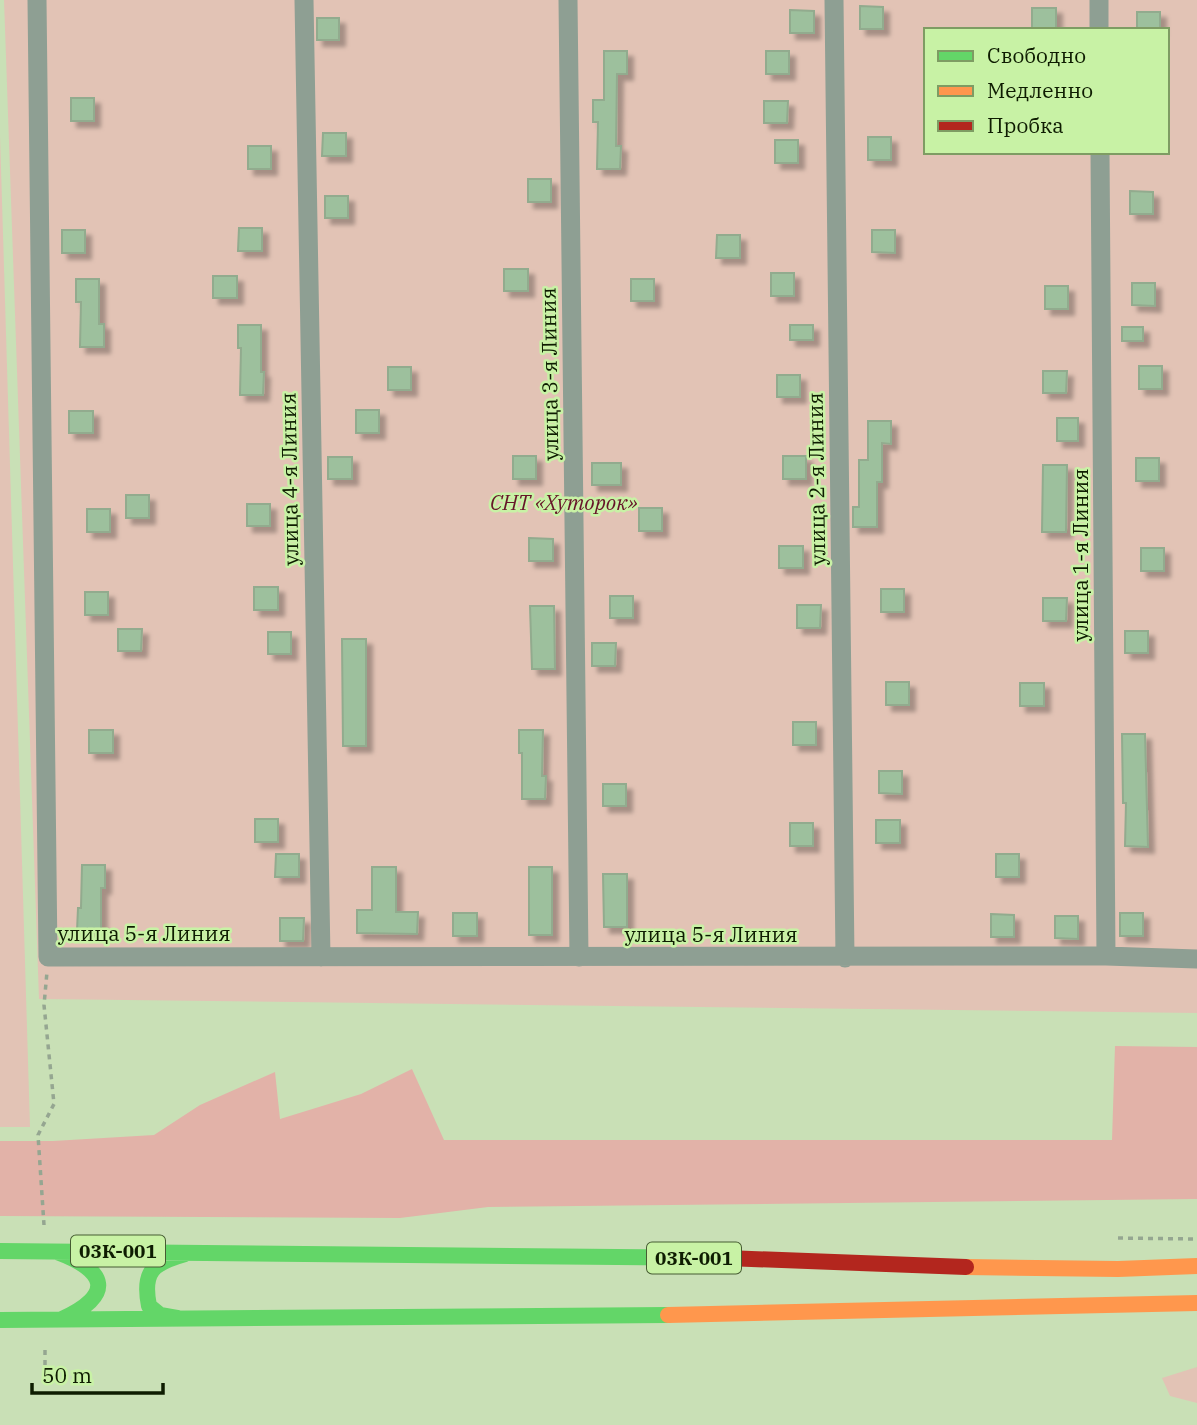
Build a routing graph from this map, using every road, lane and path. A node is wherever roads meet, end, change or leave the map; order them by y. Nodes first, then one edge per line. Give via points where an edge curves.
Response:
1 (37, 0) edge
2 (304, 0) edge
3 (568, 0) edge
4 (834, 0) edge
5 (1099, 0) edge
6 (1099, 28) edge
7 (1100, 154) edge
8 (48, 957) junction
9 (321, 957) junction
10 (579, 957) junction
11 (1107, 957) junction
12 (845, 958) junction
13 (1197, 959) edge
14 (44, 1225) dead end
15 (1118, 1238) dead end
16 (1197, 1239) edge
17 (44, 1250) junction
18 (0, 1251) edge
19 (192, 1252) junction
20 (1197, 1266) edge
21 (1197, 1303) edge
22 (0, 1320) edge
23 (44, 1320) junction
24 (190, 1320) junction
25 (45, 1350) dead end
26 (45, 1377) dead end

1 - 8 street, улица 5-я Линия
2 - 9 street, улица 4-я Линия
3 - 10 street, улица 3-я Линия
4 - 12 street, улица 2-я Линия
5 - 6 street
7 - 11 street, улица 1-я Линия
8 - 9 street, улица 5-я Линия
8 - 14 path via 44,1005 54,1104 38,1135
9 - 10 street, улица 5-я Линия
10 - 12 street, улица 5-я Линия
11 - 12 street, улица 5-я Линия
11 - 13 street, улица 5-я Линия
15 - 16 path
17 - 18 main road, 03К-001
17 - 19 main road, 03К-001
17 - 23 main road, 03К-001 via 61,1253 89,1268 101,1288 86,1308 60,1320
19 - 20 main road, 03К-001 via 744,1258 981,1268
19 - 24 main road, 03К-001 via 162,1261 146,1276 144,1287 149,1306 160,1315
21 - 24 main road, 03К-001 via 742,1315
22 - 23 main road, 03К-001
23 - 24 main road, 03К-001
25 - 26 path

